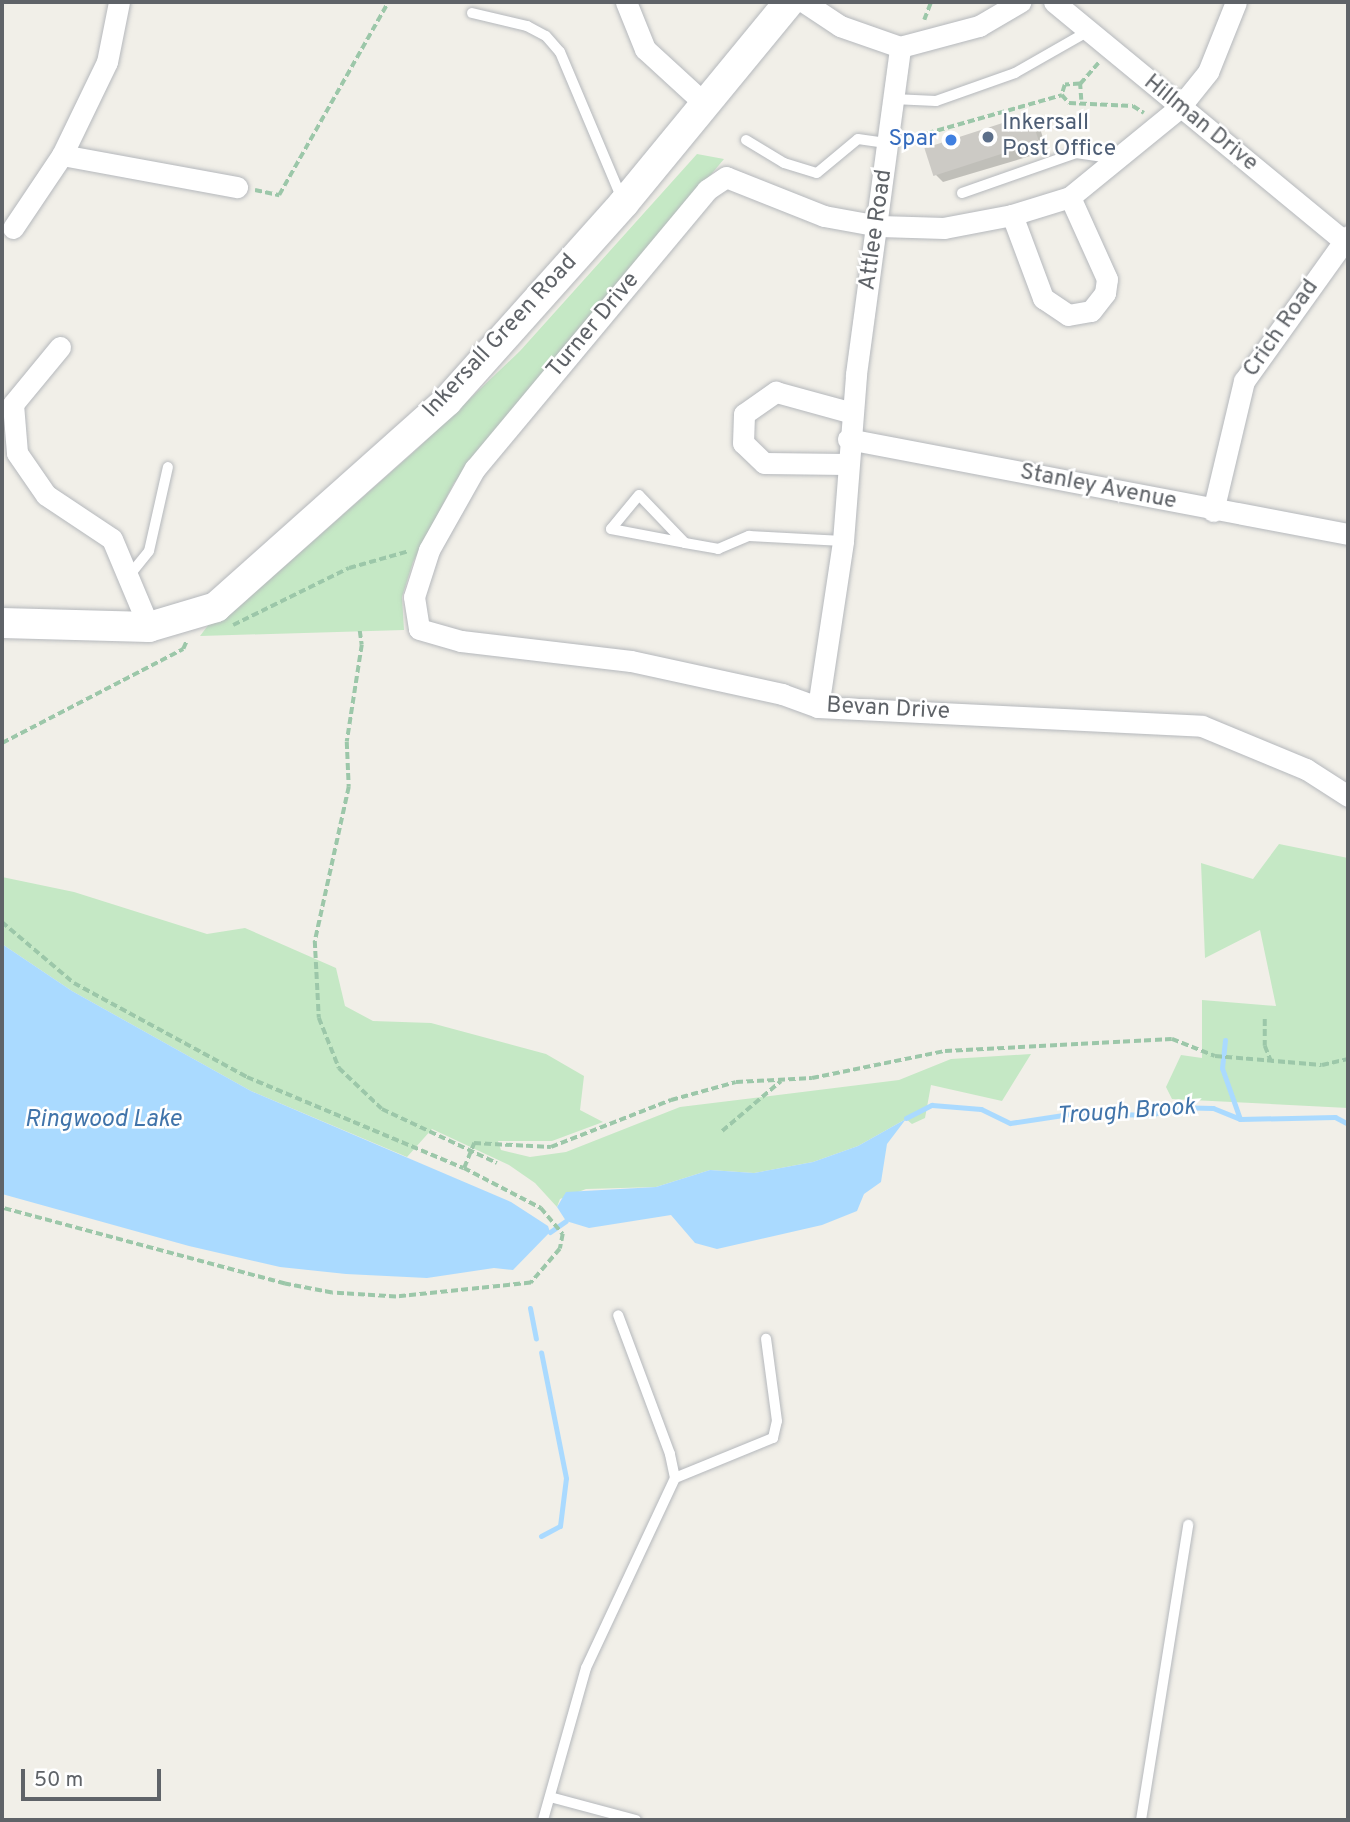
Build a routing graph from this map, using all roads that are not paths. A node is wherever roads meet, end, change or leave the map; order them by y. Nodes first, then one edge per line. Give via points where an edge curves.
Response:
1 (119, 2) edge
2 (626, 2) edge
3 (789, 2) edge
4 (804, 2) edge
5 (1020, 2) edge
6 (1054, 2) edge
7 (1236, 2) edge
8 (472, 13) dead end
9 (1087, 32) junction
10 (900, 47) junction
11 (893, 99) junction
12 (705, 104) junction
13 (1179, 108) junction
14 (746, 140) dead end
15 (888, 143) road end
16 (62, 155) junction
17 (1118, 159) junction
18 (237, 187) road end
19 (962, 193) dead end
20 (1070, 197) junction
21 (624, 203) junction
22 (1012, 215) junction
23 (879, 226) junction
24 (13, 228) dead end
25 (1347, 240) edge
26 (60, 347) dead end
27 (852, 412) junction
28 (848, 439) junction
29 (846, 464) junction
30 (168, 467) dead end
31 (1213, 511) junction
32 (1348, 534) edge
33 (842, 541) junction
34 (685, 543) junction
35 (128, 577) junction
36 (2, 623) edge
37 (149, 627) junction
38 (419, 629) joint
39 (818, 707) junction
40 (1348, 796) edge
41 (618, 1315) dead end
42 (766, 1339) dead end
43 (675, 1478) junction
44 (1188, 1525) dead end
45 (550, 1797) junction
46 (543, 1820) edge
47 (636, 1820) edge
48 (1141, 1820) edge

1 - 16 street via 107,62
2 - 12 street via 645,49
3 - 12 street, Inkersall Green Road
4 - 10 street via 840,26
5 - 10 street via 979,26
6 - 9 street, Hillman Drive
7 - 13 street via 1208,72
8 - 21 lane via 527,26 546,36 560,52
9 - 11 lane via 1015,73 936,101
9 - 13 street, Hillman Drive
10 - 11 street, Attlee Road
11 - 23 street, Attlee Road
12 - 21 street, Inkersall Green Road
13 - 17 street
13 - 25 street, Hillman Drive
14 - 15 lane via 784,163 817,173 858,139
16 - 18 street
16 - 24 street
17 - 19 lane via 1076,153
17 - 20 street
20 - 22 street
20 - 22 street via 1107,279 1105,293 1091,311 1068,315 1043,298
21 - 37 street, Inkersall Green Road via 447,401 216,607 195,617
22 - 23 street via 944,228
23 - 27 street, Attlee Road
23 - 38 street, Turner Drive via 824,216 726,177 708,190 475,468 429,550 414,597
25 - 31 street, Crich Road via 1244,381
26 - 35 street via 13,404 17,453 46,495 112,539
27 - 28 street, Attlee Road
27 - 29 street via 776,392 744,414 743,443 764,463
28 - 29 street, Attlee Road
28 - 31 street, Stanley Avenue
29 - 33 street, Attlee Road
30 - 35 lane via 149,551
31 - 32 street, Stanley Avenue
33 - 34 lane via 749,536 718,549
33 - 39 street, Attlee Road
34 - 34 lane via 648,536 611,529 639,495
35 - 37 street
36 - 37 street, Inkersall Green Road
38 - 39 street, Bevan Drive via 461,641 631,661 782,694
39 - 40 street, Bevan Drive via 1202,726 1306,769
41 - 43 lane
42 - 43 lane via 777,1421 773,1438
43 - 45 lane via 586,1668
44 - 48 lane
45 - 46 lane
45 - 47 lane

